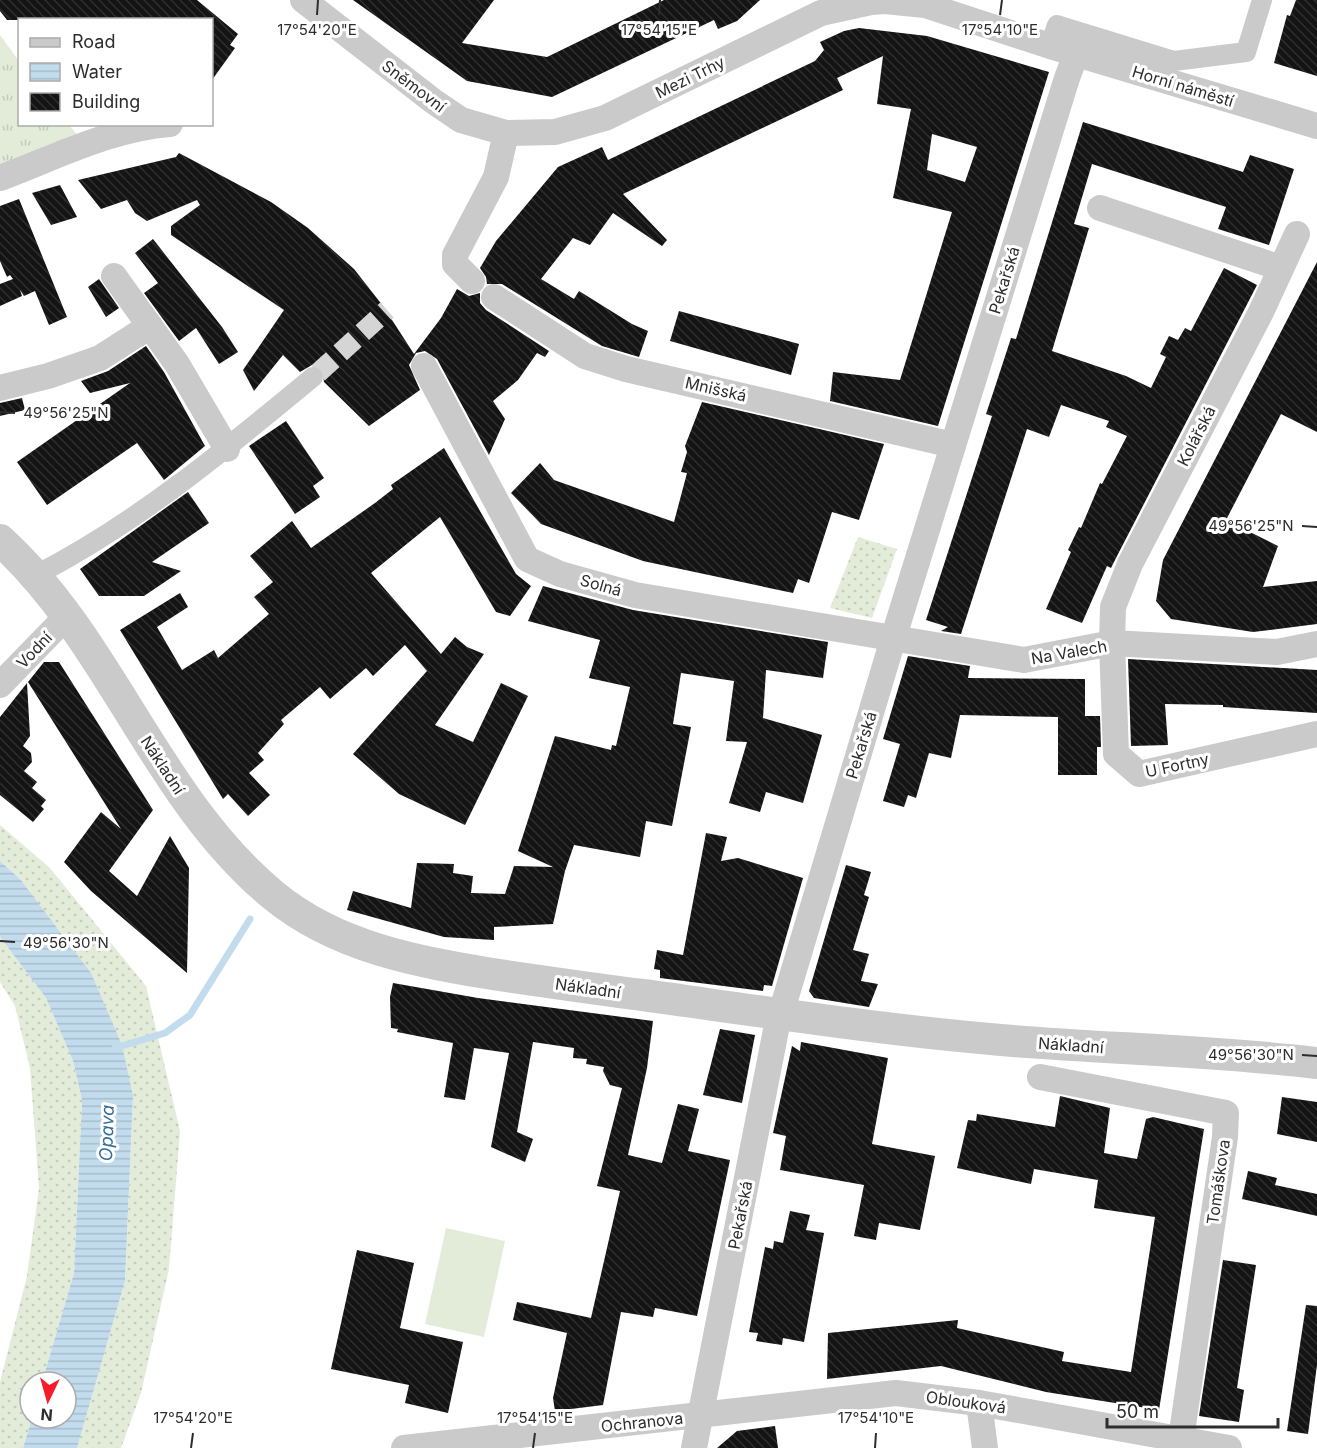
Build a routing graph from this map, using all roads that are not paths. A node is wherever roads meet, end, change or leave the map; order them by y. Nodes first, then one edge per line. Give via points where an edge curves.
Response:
1 (303, 0) edge
2 (1262, 0) edge
3 (870, 1) edge
4 (1050, 46) junction
5 (1076, 54) junction
6 (151, 126) edge
7 (1317, 126) edge
8 (506, 133) junction
9 (0, 178) edge
10 (1100, 208) dead end
11 (1297, 234) dead end
12 (1281, 268) junction
13 (114, 276) dead end
14 (472, 281) dead end
15 (494, 297) dead end
16 (150, 326) junction
17 (424, 366) dead end
18 (313, 377) tunnel mouth
19 (0, 388) edge
20 (953, 445) junction
21 (227, 449) junction
22 (0, 540) edge
23 (34, 576) junction
24 (68, 615) junction
25 (894, 636) junction
26 (1112, 643) junction
27 (1317, 644) edge
28 (0, 685) edge
29 (1317, 734) edge
30 (780, 1014) junction
31 (1317, 1063) edge
32 (1040, 1077) dead end
33 (979, 1402) junction
34 (700, 1416) junction
35 (1181, 1438) junction
36 (404, 1448) edge
37 (694, 1448) edge
38 (985, 1448) edge
39 (1229, 1448) edge

1 - 8 street, Sněmovní via 461,120
2 - 4 street, Horní náměstí via 1246,52 1174,61 1057,25
3 - 4 street, Horní náměstí via 925,5
3 - 8 street, Mezi Trhy via 820,13 605,118 555,132
4 - 5 street, Horní náměstí
5 - 7 street, Horní náměstí
5 - 20 street, Pekařská
6 - 9 street
8 - 14 street via 496,177 455,255 455,264
10 - 12 street
11 - 12 street, Kolářská
12 - 26 street, Kolářská via 1130,564 1113,607
13 - 16 street
15 - 20 street, Mnišská via 585,356
16 - 19 street via 100,358
16 - 21 street via 177,363
17 - 25 street, Solná via 527,559 560,574 635,595
18 - 21 street
20 - 25 street, Pekařská
21 - 23 street via 118,528
22 - 23 street, Nákladní
23 - 24 street, Nákladní
24 - 28 street, Vodní
24 - 30 street, Nákladní via 202,823 234,860 276,897 324,928 395,956 426,963
25 - 26 street, Na Valech via 1024,660
25 - 30 street, Pekařská
26 - 27 street, Na Valech via 1278,652
26 - 29 street, U Fortny via 1116,754 1139,774
30 - 31 street, Nákladní via 1012,1041
30 - 34 street, Pekařská
32 - 35 street, Tomáškova via 1226,1113
33 - 34 street, Oblouková via 896,1393
33 - 35 street, Oblouková
33 - 38 street
34 - 36 street, Ochranova
34 - 37 street, Pekařská
35 - 39 street, Oblouková

